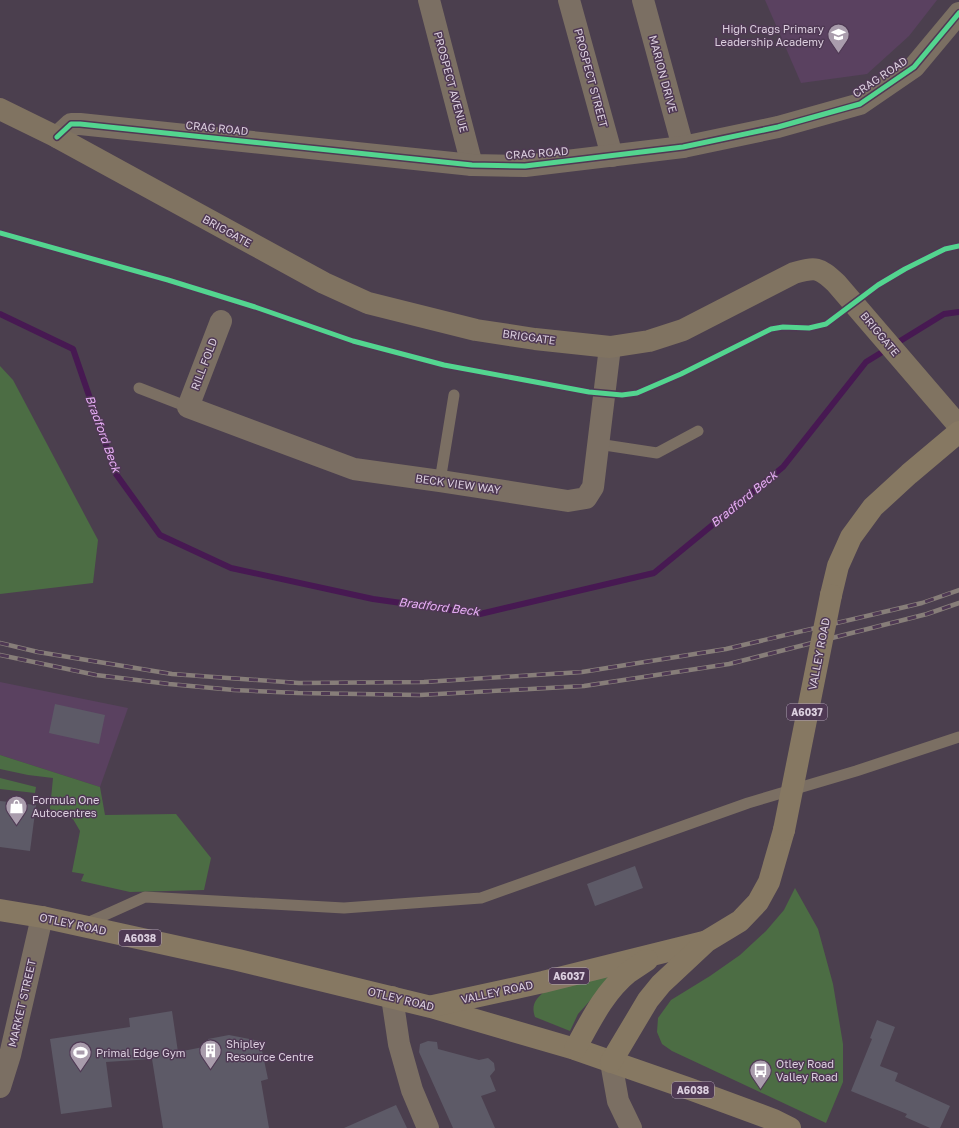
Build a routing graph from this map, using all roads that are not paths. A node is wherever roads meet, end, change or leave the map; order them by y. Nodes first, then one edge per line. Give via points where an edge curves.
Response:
1 (429, 0) edge
2 (569, 0) edge
3 (643, 0) edge
4 (959, 13) edge
5 (0, 109) edge
6 (57, 137) junction
7 (683, 147) junction
8 (612, 156) junction
9 (472, 165) junction
10 (221, 321) dead end
11 (610, 347) junction
12 (139, 388) dead end
13 (454, 395) dead end
14 (188, 407) junction
15 (959, 426) edge
16 (698, 431) dead end
17 (959, 432) edge
18 (598, 444) junction
19 (440, 481) junction
20 (959, 737) edge
21 (0, 910) edge
22 (42, 917) junction
23 (81, 926) junction
24 (707, 941) junction
25 (657, 954) junction
26 (392, 997) junction
27 (431, 1007) junction
28 (575, 1049) junction
29 (611, 1062) junction
30 (0, 1087) edge
31 (428, 1128) edge
32 (631, 1128) edge
33 (790, 1128) edge

1 - 9 street, PROSPECT AVENUE
2 - 8 street, PROSPECT STREET
3 - 7 street, MARION DRIVE
4 - 7 street, CRAG ROAD via 914,67 860,104 778,127
5 - 6 main road
6 - 9 street, CRAG ROAD via 71,124 80,124
6 - 11 main road, BRIGGATE via 252,245 368,303 476,330
7 - 8 street, CRAG ROAD
8 - 9 street, CRAG ROAD via 525,166
10 - 14 street, RILL FOLD
11 - 15 main road, BRIGGATE via 648,341 682,330 794,273 812,268 824,272 836,282
11 - 18 street, BECK VIEW WAY
12 - 14 lane
13 - 19 lane
14 - 19 street, BECK VIEW WAY via 354,469
16 - 18 lane via 657,453
17 - 24 main road, VALLEY ROAD / A6037, bridge via 873,507 850,537 838,566 831,595 784,830 769,882 758,902 740,921
18 - 19 street, BECK VIEW WAY via 593,487 586,498 568,501
20 - 23 lane via 748,803 481,898 344,908 146,897
21 - 22 main road, OTLEY ROAD / A6038
22 - 23 main road, OTLEY ROAD / A6038
22 - 30 street, MARKET STREET via 10,1055
23 - 26 main road, OTLEY ROAD / A6038
24 - 25 main road, VALLEY ROAD / A6037
24 - 29 main road, VALLEY ROAD / A6037 via 652,995
25 - 27 main road, VALLEY ROAD / A6037
25 - 28 main road, VALLEY ROAD / A6037 via 629,973 612,989
26 - 27 main road, OTLEY ROAD / A6038
26 - 31 street via 399,1044 412,1090
27 - 28 main road, OTLEY ROAD / A6038
28 - 29 main road, OTLEY ROAD / A6038
29 - 32 street via 618,1101
29 - 33 main road, OTLEY ROAD / A6038 via 704,1094

